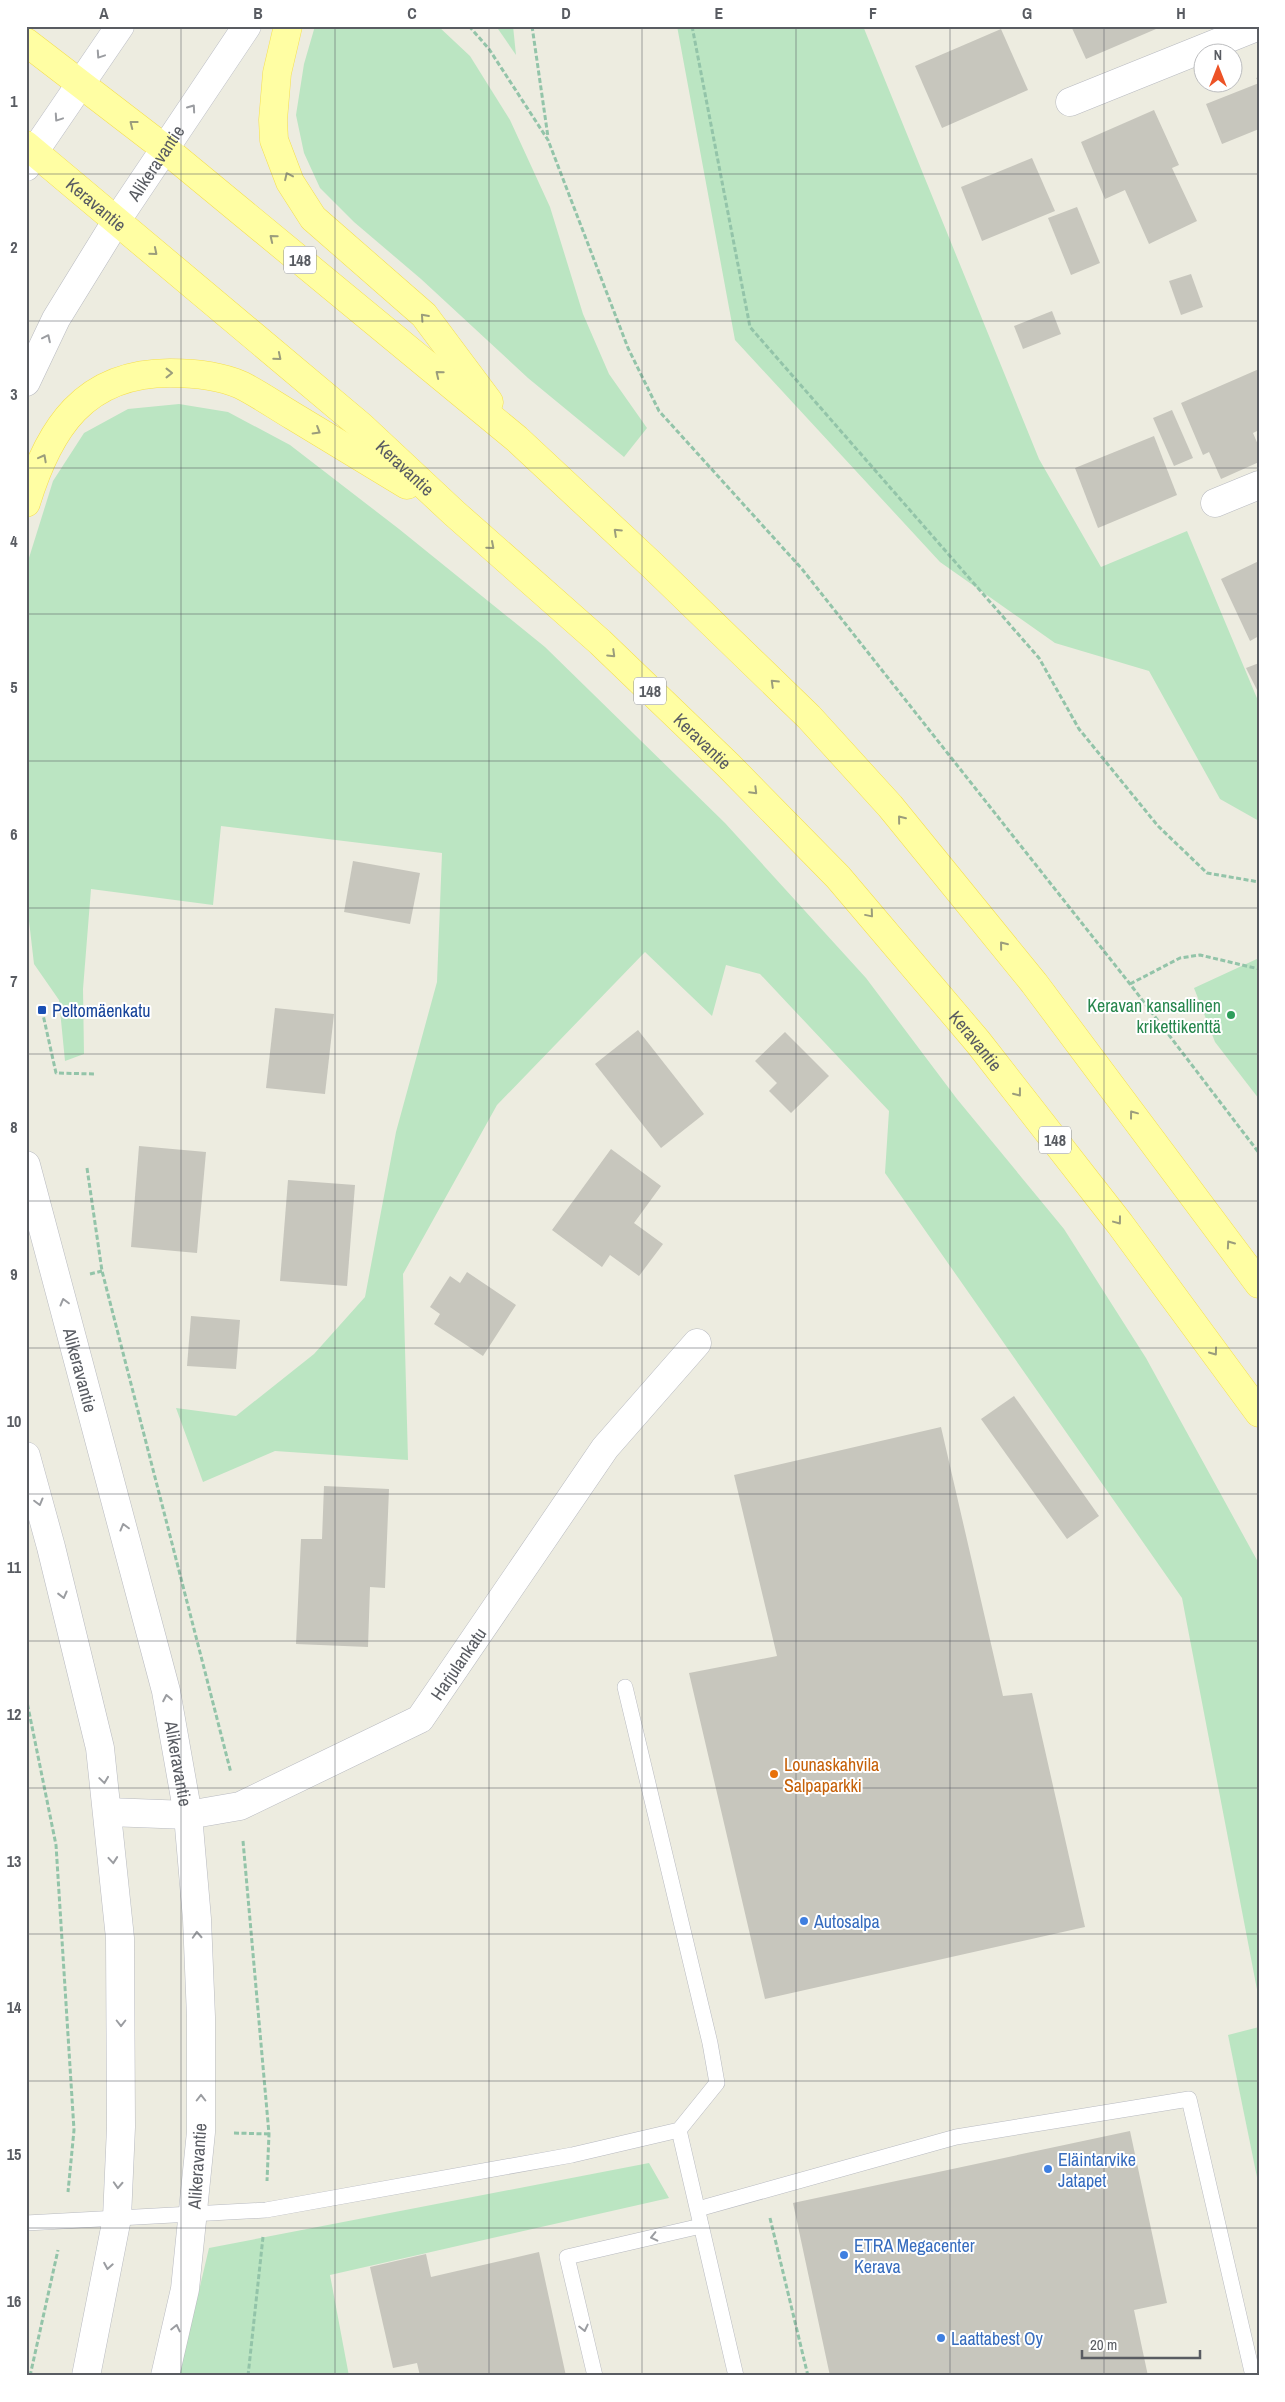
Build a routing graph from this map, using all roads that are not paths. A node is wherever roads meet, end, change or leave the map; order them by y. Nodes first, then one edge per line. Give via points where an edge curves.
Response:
1 (120, 26) edge
2 (247, 26) edge
3 (288, 26) edge
4 (1259, 26) edge
5 (26, 42) edge
6 (81, 84) junction
7 (1070, 102) dead end
8 (164, 148) junction
9 (29, 155) edge
10 (117, 220) junction
11 (26, 382) edge
12 (517, 439) junction
13 (1259, 485) edge
14 (26, 503) edge
15 (1215, 503) dead end
16 (454, 514) junction
17 (28, 1177) edge
18 (1259, 1284) edge
19 (697, 1343) dead end
20 (1259, 1413) edge
21 (26, 1456) edge
22 (624, 1687) dead end
23 (108, 1812) junction
24 (188, 1815) junction
25 (679, 2130) junction
26 (698, 2209) junction
27 (194, 2215) junction
28 (117, 2218) junction
29 (26, 2223) edge
30 (701, 2226) junction
31 (86, 2376) edge
32 (165, 2376) edge
33 (595, 2376) edge
34 (736, 2376) edge
35 (1253, 2376) edge

1 -> 6 street
8 -> 2 street, Alikeravantie
12 -> 3 main road via 424,316 313,218 290,182 274,140 273,120 277,73
4 - 7 street
5 - 6 main road, 148
8 -> 6 main road, 148
6 -> 9 street
8 - 10 street, Alikeravantie
12 -> 8 main road, 148
9 - 10 main road, Keravantie / 148
11 -> 10 street, Alikeravantie via 56,319
10 -> 16 main road, Keravantie / 148 via 361,426
18 -> 12 main road, 148 via 1034,983 890,806 810,717
13 - 15 street
14 -> 16 main road via 36,471 54,437 78,405 97,390 150,372 198,372 240,385
16 -> 20 main road, Keravantie / 148 via 600,642 838,877 978,1042 1120,1224
24 -> 17 street, Alikeravantie via 166,1691 59,1282
19 - 24 street, Harjulankatu via 605,1448 420,1719 240,1806
21 -> 23 street via 100,1748
22 - 25 lane via 717,2083
23 - 24 street, Harjulankatu
23 -> 28 street via 120,1938 121,2127
27 -> 24 street, Alikeravantie via 201,2132 201,2017
25 - 26 lane
25 - 27 lane via 572,2155 266,2210
26 - 30 lane
26 - 35 lane via 956,2137 1189,2099
27 - 28 lane
32 -> 27 street, Alikeravantie via 185,2289
28 - 29 lane
28 -> 31 street
30 -> 33 lane via 567,2257
30 - 34 lane

